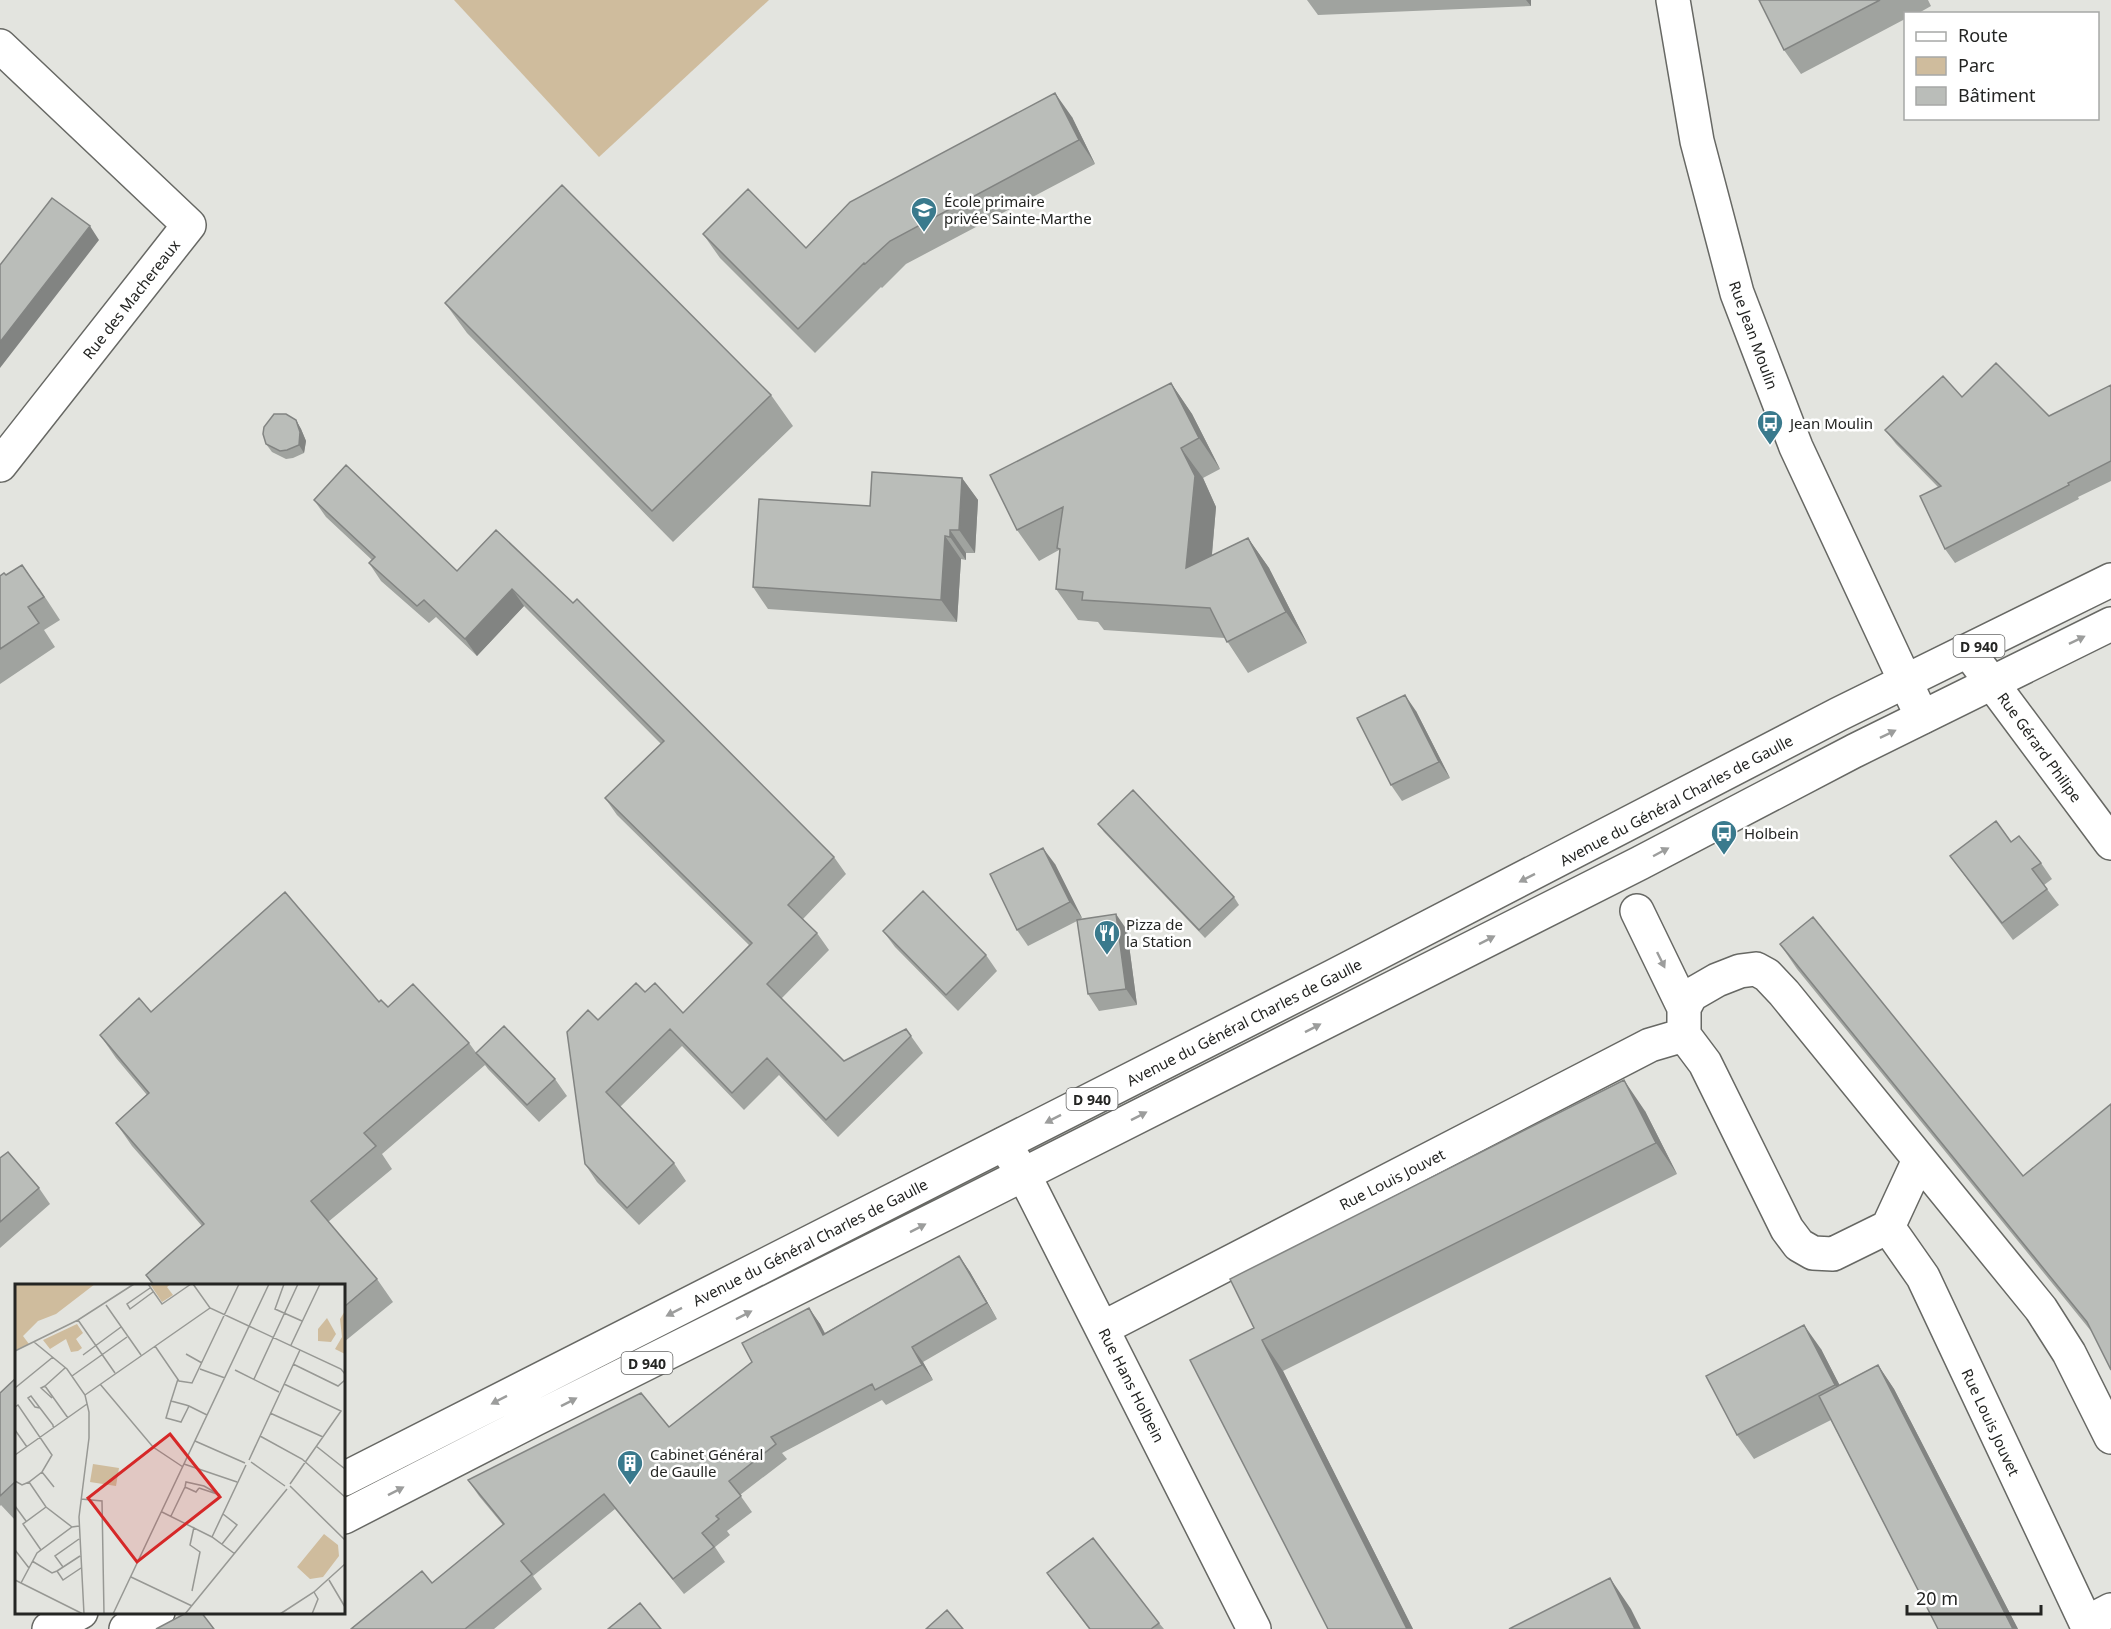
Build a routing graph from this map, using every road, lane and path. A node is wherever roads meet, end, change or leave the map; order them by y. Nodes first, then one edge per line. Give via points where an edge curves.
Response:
1 (1673, 0) edge
2 (0, 45) edge
3 (0, 465) edge
4 (2111, 580) edge
5 (2111, 624) edge
6 (1968, 651) junction
7 (1905, 682) junction
8 (1992, 682) junction
9 (1922, 717) junction
10 (2111, 843) edge
11 (1637, 911) dead end
12 (1684, 1022) junction
13 (1004, 1144) junction
14 (1919, 1160) junction
15 (1024, 1174) junction
16 (1888, 1227) junction
17 (1103, 1328) junction
18 (2111, 1437) edge
19 (345, 1478) edge
20 (345, 1516) edge
21 (77, 1614) edge
22 (154, 1614) edge
23 (2095, 1621) edge
24 (49, 1629) edge
25 (126, 1629) edge
26 (1254, 1629) edge

1 - 7 street, Rue Jean Moulin via 1697,141 1737,293 1796,447
2 - 3 street, Rue des Machereaux via 189,225
4 - 6 street, Avenue du Général Charles de Gaulle / D 940
8 -> 5 street, D 940
6 - 7 street, Avenue du Général Charles de Gaulle / D 940
6 - 8 street, Rue Gérard Philipe
7 - 9 street, Rue Jean Moulin
7 -> 13 street, Avenue du Général Charles de Gaulle / D 940
8 - 9 street, D 940
8 - 10 street, Rue Gérard Philipe
15 -> 9 street, D 940
11 -> 12 street
12 - 14 street, Rue Louis Jouvet via 1691,995 1717,980 1756,969 1767,975
12 - 16 street via 1787,1229 1799,1245 1813,1253 1833,1254
12 - 17 street, Rue Louis Jouvet via 1650,1045
13 - 15 street, Rue Hans Holbein
13 -> 19 street, Avenue du Général Charles de Gaulle / D 940
14 - 16 street
14 - 18 street, Rue Louis Jouvet via 2041,1309 2069,1353
15 - 17 street, Rue Hans Holbein
20 -> 15 street, D 940
16 - 23 street, Rue Louis Jouvet via 1923,1277
17 - 26 street, Rue Hans Holbein
21 - 24 street
22 - 25 street

